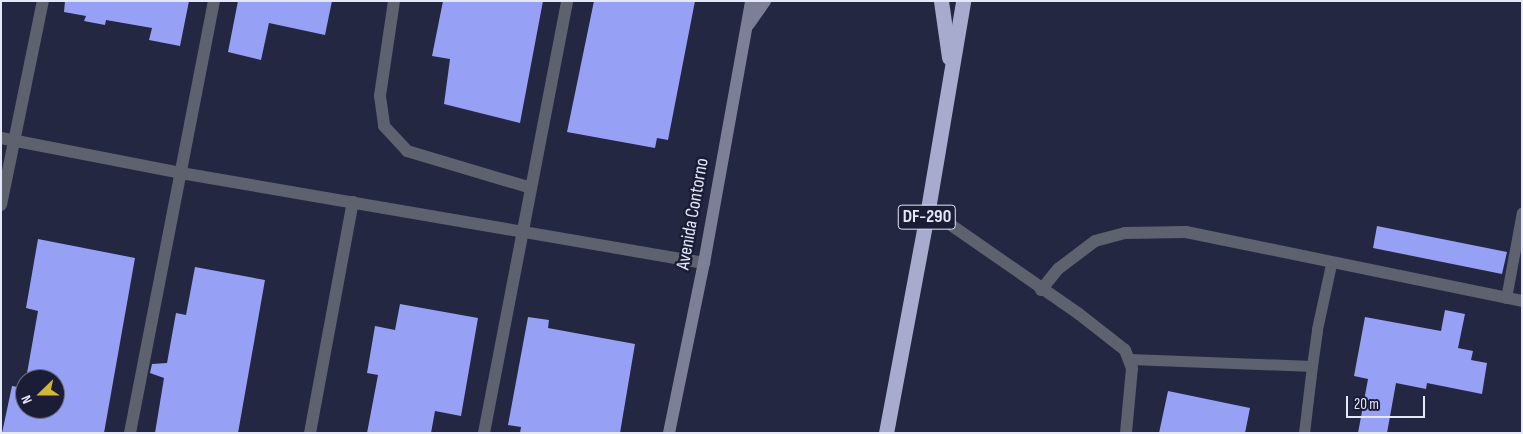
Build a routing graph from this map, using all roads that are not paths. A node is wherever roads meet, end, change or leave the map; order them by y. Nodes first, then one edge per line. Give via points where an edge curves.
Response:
1 (43, 1) edge
2 (214, 1) edge
3 (394, 1) edge
4 (567, 1) edge
5 (751, 1) edge
6 (765, 1) edge
7 (941, 1) edge
8 (963, 1) edge
9 (745, 30) junction
10 (951, 71) junction
11 (1, 138) edge
12 (15, 140) junction
13 (181, 173) junction
14 (530, 188) junction
15 (353, 202) junction
16 (1, 205) edge
17 (928, 209) junction
18 (1522, 212) edge
19 (522, 231) junction
20 (704, 263) junction
21 (1331, 264) junction
22 (1041, 290) junction
23 (1506, 298) junction
24 (1522, 301) edge
25 (1130, 359) junction
26 (1312, 366) junction
27 (130, 433) edge
28 (310, 433) edge
29 (484, 433) edge
30 (669, 433) edge
31 (886, 433) edge
32 (1126, 433) edge
33 (1304, 433) edge

1 - 12 street
2 - 13 street
3 - 14 street via 380,96 384,126 407,151
4 - 14 street
5 - 9 street, Avenida Contorno
6 - 9 street
7 - 10 highway
8 - 10 highway, DF-290
9 - 20 street, Avenida Contorno
10 - 17 highway, DF-290
11 - 12 street
12 - 13 street
12 - 16 street
13 - 15 street
13 - 27 street
14 - 19 street
15 - 19 street
15 - 28 street
17 - 22 street
17 - 31 highway, DF-290
18 - 23 lane
19 - 20 street
19 - 29 street
20 - 30 street, Avenida Contorno
21 - 22 street via 1186,232 1146,231 1095,241 1058,269
21 - 23 street
21 - 26 lane
22 - 25 street via 1116,340
23 - 24 street
25 - 26 lane
25 - 32 street via 1132,381
26 - 33 lane

